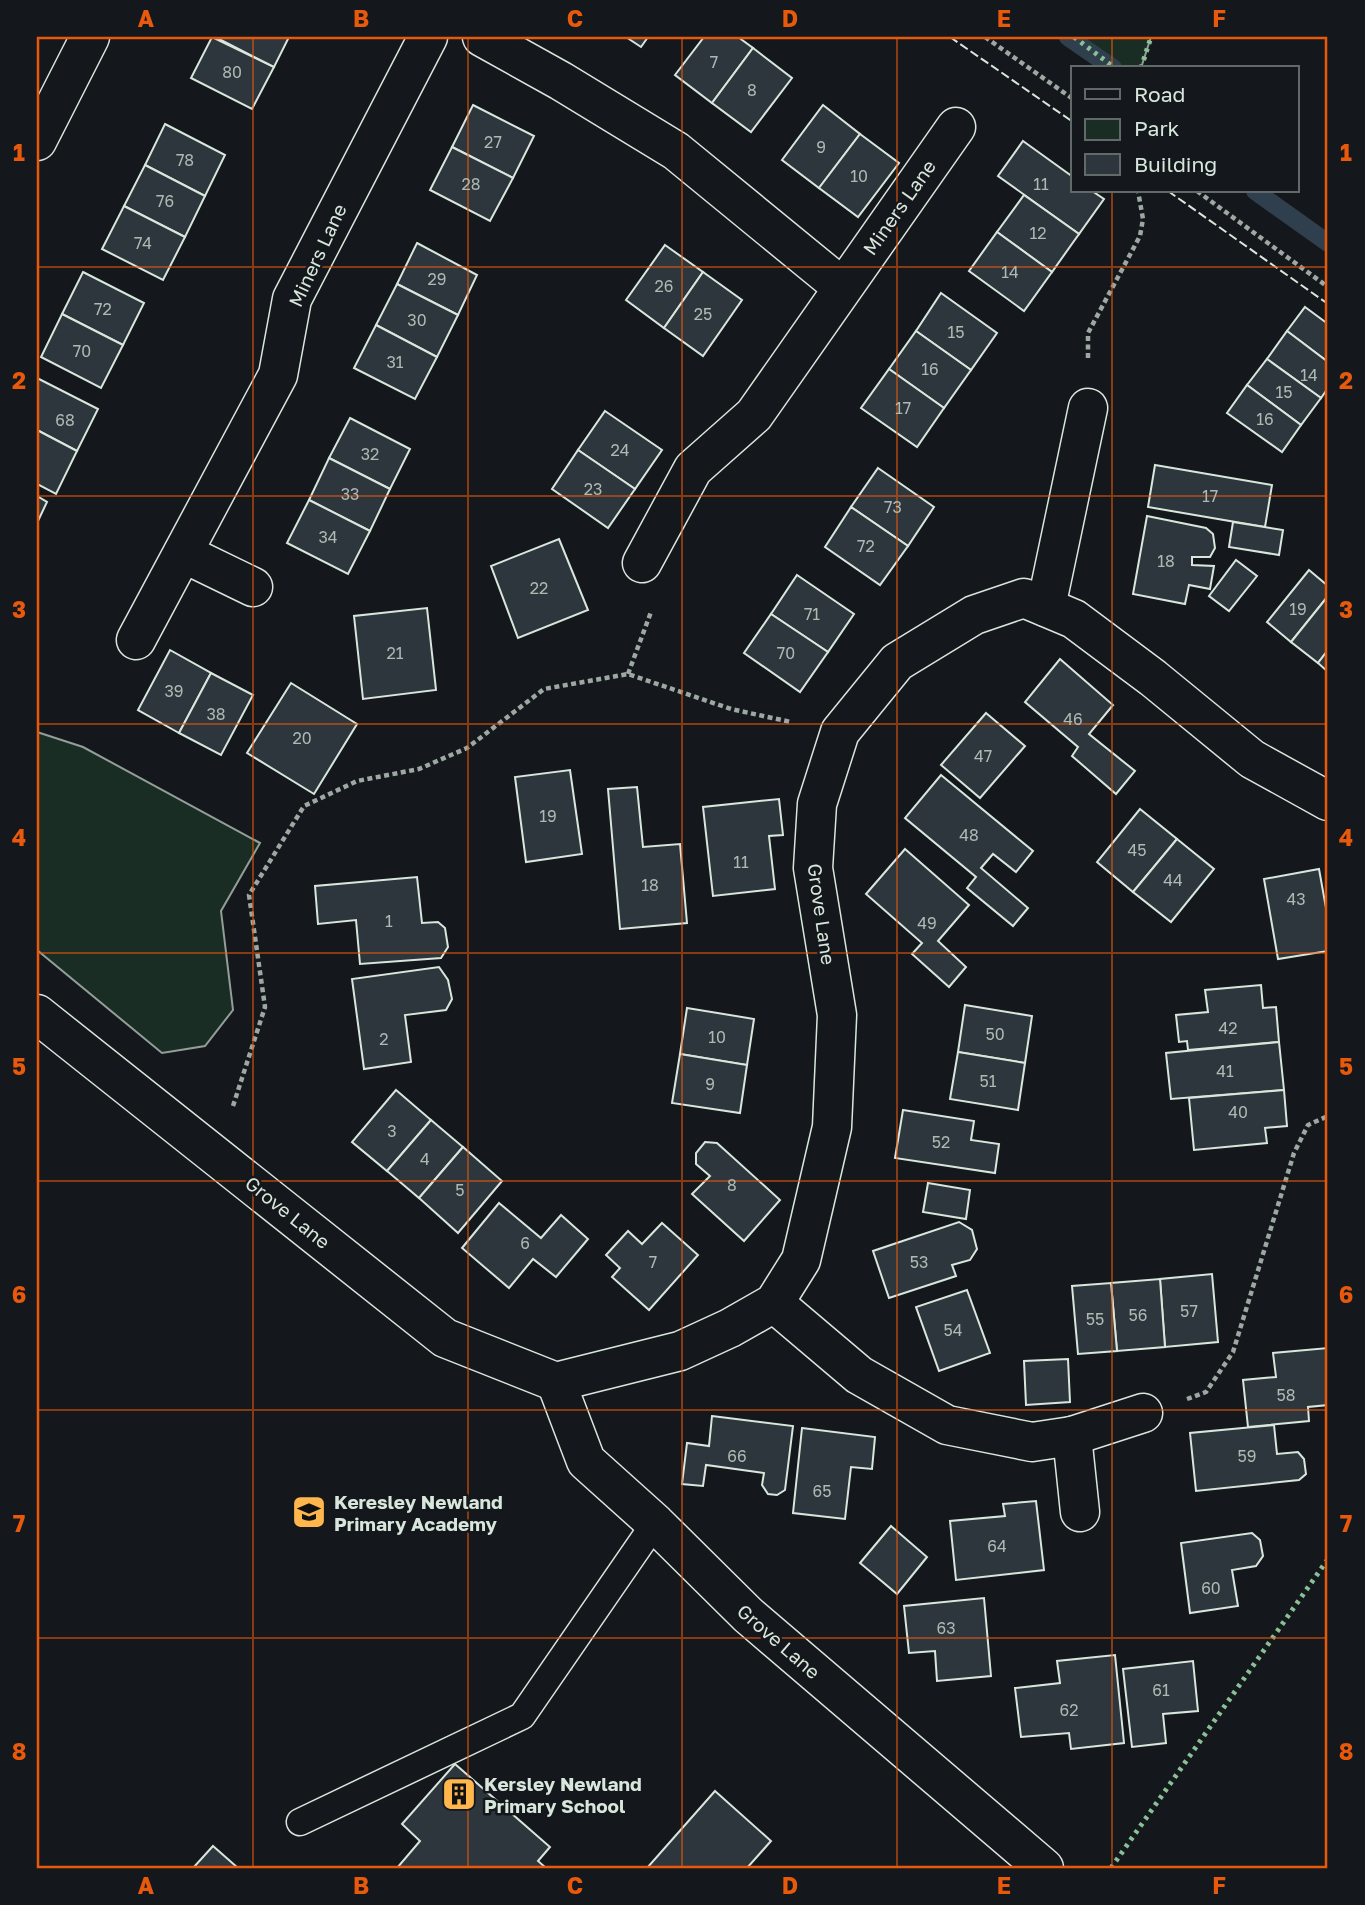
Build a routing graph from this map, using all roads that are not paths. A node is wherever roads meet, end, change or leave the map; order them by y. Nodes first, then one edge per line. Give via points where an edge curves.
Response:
1 (90, 37) edge
2 (428, 37) edge
3 (482, 37) edge
4 (956, 127) dead end
5 (37, 141) edge
6 (842, 287) junction
7 (1088, 408) road end
8 (183, 553) junction
9 (642, 563) road end
10 (253, 587) dead end
11 (1046, 607) junction
12 (136, 640) dead end
13 (1328, 801) edge
14 (37, 1014) edge
15 (774, 1303) junction
16 (556, 1381) junction
17 (1143, 1413) road end
18 (1072, 1436) junction
19 (1080, 1513) dead end
20 (655, 1523) junction
21 (300, 1822) dead end
22 (1044, 1868) edge

1 - 5 street
2 - 8 street, Miners Lane via 292,299 278,375
3 - 6 street via 676,151
4 - 6 street, Miners Lane
6 - 9 street, Miners Lane via 754,415 693,469
7 - 11 street
8 - 10 street
8 - 12 street, Miners Lane
11 - 13 street, Grove Lane via 1084,626 1252,759
11 - 15 street, Grove Lane via 1024,598 963,621 897,662 840,732 817,804 813,868 837,1015 832,1127 801,1260
14 - 16 street, Grove Lane via 445,1338
15 - 16 street, Grove Lane via 680,1350
15 - 18 street via 859,1376 947,1425 1032,1443
16 - 20 street, Grove Lane via 586,1461
17 - 18 street
18 - 19 street
20 - 21 lane via 522,1716
20 - 22 street, Grove Lane via 748,1615

